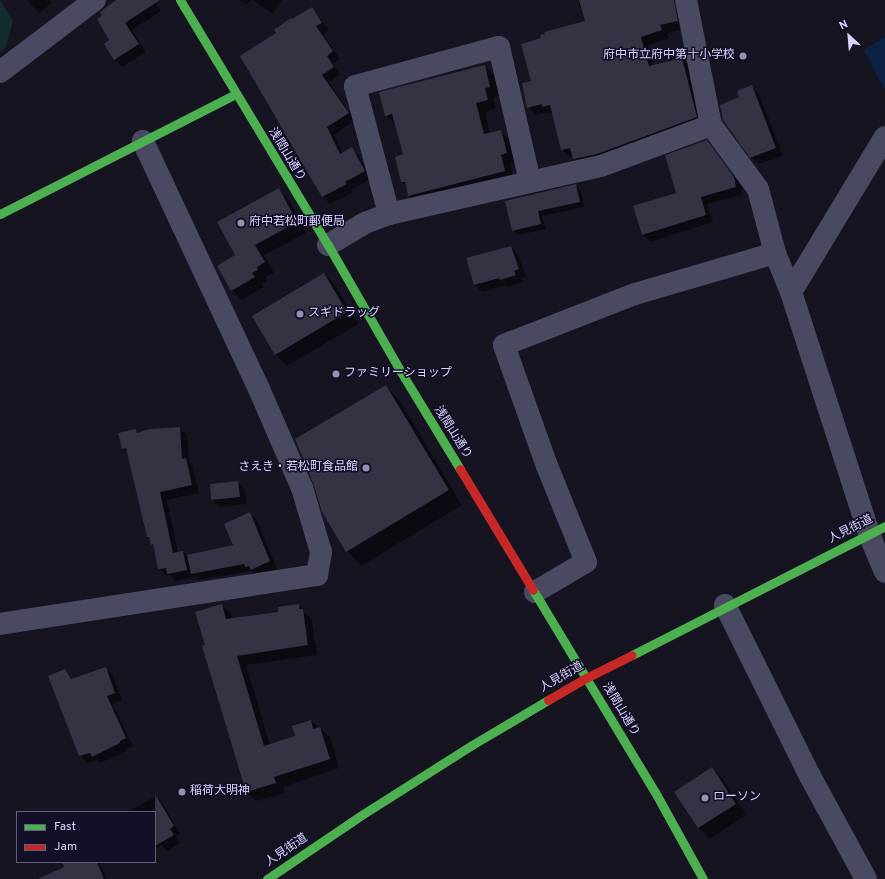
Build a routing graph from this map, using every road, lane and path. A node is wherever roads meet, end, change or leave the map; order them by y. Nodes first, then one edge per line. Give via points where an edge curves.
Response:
1 (94, 0) edge
2 (180, 0) edge
3 (686, 0) edge
4 (0, 72) edge
5 (236, 94) junction
6 (711, 125) junction
7 (885, 137) edge
8 (142, 141) junction
9 (530, 181) junction
10 (0, 214) edge
11 (389, 214) junction
12 (328, 245) junction
13 (775, 253) junction
14 (791, 292) junction
15 (877, 530) edge
16 (885, 572) edge
17 (535, 592) junction
18 (725, 605) junction
19 (0, 624) edge
20 (586, 678) junction
21 (267, 879) edge
22 (703, 879) edge
23 (866, 879) edge

1 - 4 street
2 - 5 street, 浅間山通り
3 - 6 street
5 - 8 street
5 - 12 street, 浅間山通り
6 - 9 street via 601,166
6 - 13 street via 758,188
7 - 14 street
8 - 10 street
8 - 19 street via 259,389 302,488 321,552 316,575
9 - 11 street
9 - 11 street via 499,47 355,86
11 - 12 street via 365,223
12 - 17 street, 浅間山通り via 401,372
13 - 14 street
13 - 17 street via 635,294 504,345 547,466 586,562
14 - 15 street
15 - 16 street
15 - 18 street, 人見街道
17 - 20 street, 浅間山通り
18 - 20 street, 人見街道
18 - 23 street via 810,776
20 - 21 street, 人見街道 via 472,745
20 - 22 street, 浅間山通り via 655,792

